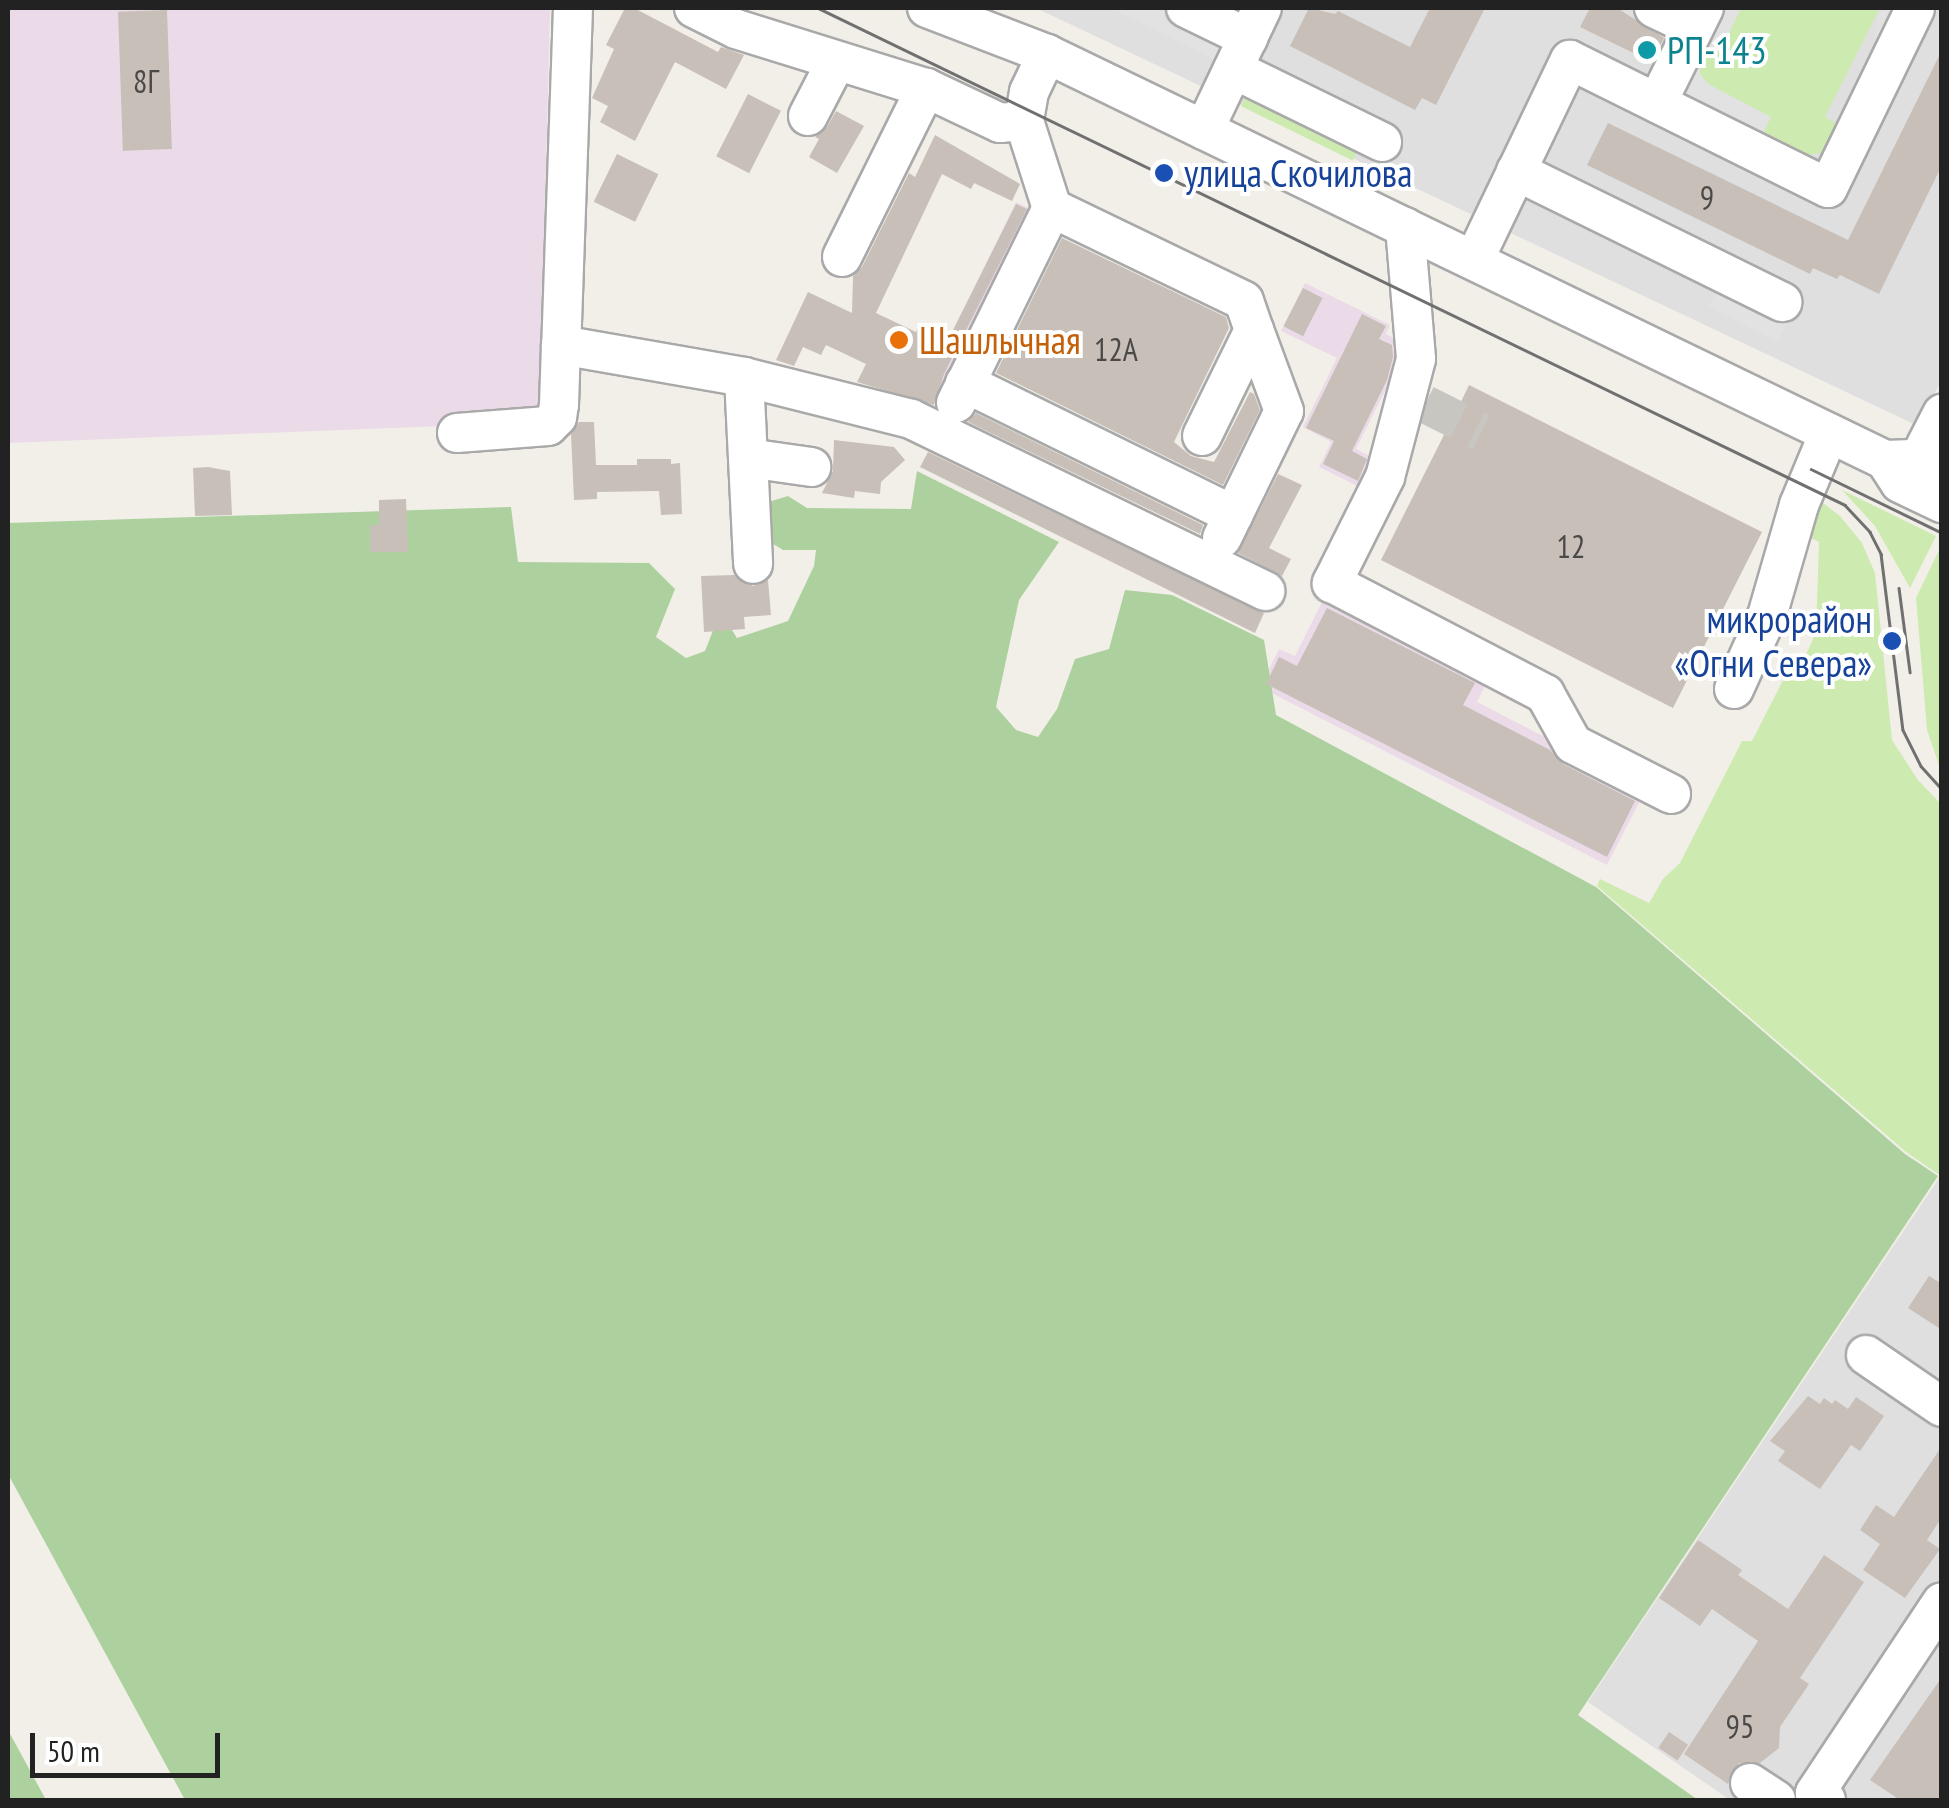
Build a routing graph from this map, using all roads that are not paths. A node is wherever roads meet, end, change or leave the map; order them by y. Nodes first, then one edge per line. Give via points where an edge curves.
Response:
1 (573, 8) edge
2 (581, 8) edge
3 (694, 8) edge
4 (927, 8) edge
5 (1186, 8) edge
6 (1654, 8) edge
7 (1923, 13) edge
8 (1699, 17) edge
9 (1248, 38) edge
10 (599, 42) dead end
11 (1047, 54) junction
12 (836, 62) junction
13 (926, 88) junction
14 (1657, 104) junction
15 (808, 116) dead end
16 (1024, 122) junction
17 (1204, 130) junction
18 (1382, 142) dead end
19 (1516, 171) junction
20 (1052, 208) junction
21 (1406, 227) junction
22 (842, 257) dead end
23 (1474, 260) junction
24 (1782, 302) dead end
25 (1254, 330) junction
26 (561, 345) junction
27 (744, 376) junction
28 (966, 383) junction
29 (1942, 414) edge
30 (942, 430) junction
31 (1829, 432) junction
32 (457, 433) dead end
33 (1202, 436) dead end
34 (748, 458) junction
35 (1915, 463) edge
36 (812, 467) dead end
37 (1942, 503) edge
38 (1234, 515) junction
39 (1210, 563) junction
40 (753, 564) dead end
41 (1266, 591) dead end
42 (1734, 689) dead end
43 (1671, 794) dead end
44 (1866, 1355) dead end
45 (1942, 1407) edge
46 (1942, 1602) edge
47 (1817, 1798) edge

1 - 26 street
2 - 10 street
3 - 12 street
4 - 11 street
5 - 9 street
6 - 8 street
7 - 14 street via 1828,188
8 - 14 street
9 - 17 street
9 - 18 street
11 - 16 street
11 - 17 street
12 - 13 street
12 - 15 street
13 - 16 street via 1000,123
13 - 22 street
14 - 19 street via 1570,60
16 - 20 street
17 - 21 street
19 - 23 street
19 - 24 street
20 - 25 street via 1244,300
20 - 28 street
21 - 23 street
21 - 43 street via 1416,400 1332,583 1545,694 1573,744
23 - 31 street
25 - 33 street
25 - 38 street via 1284,411
26 - 27 street
26 - 32 street via 559,405 548,426
27 - 30 street
27 - 34 street
28 - 30 street
28 - 38 street
29 - 35 street
30 - 39 street
31 - 35 street
31 - 42 street via 1799,505 1767,616
34 - 36 street
34 - 40 street
35 - 37 street via 1900,482
38 - 39 street
39 - 41 street
44 - 45 street
46 - 47 street

